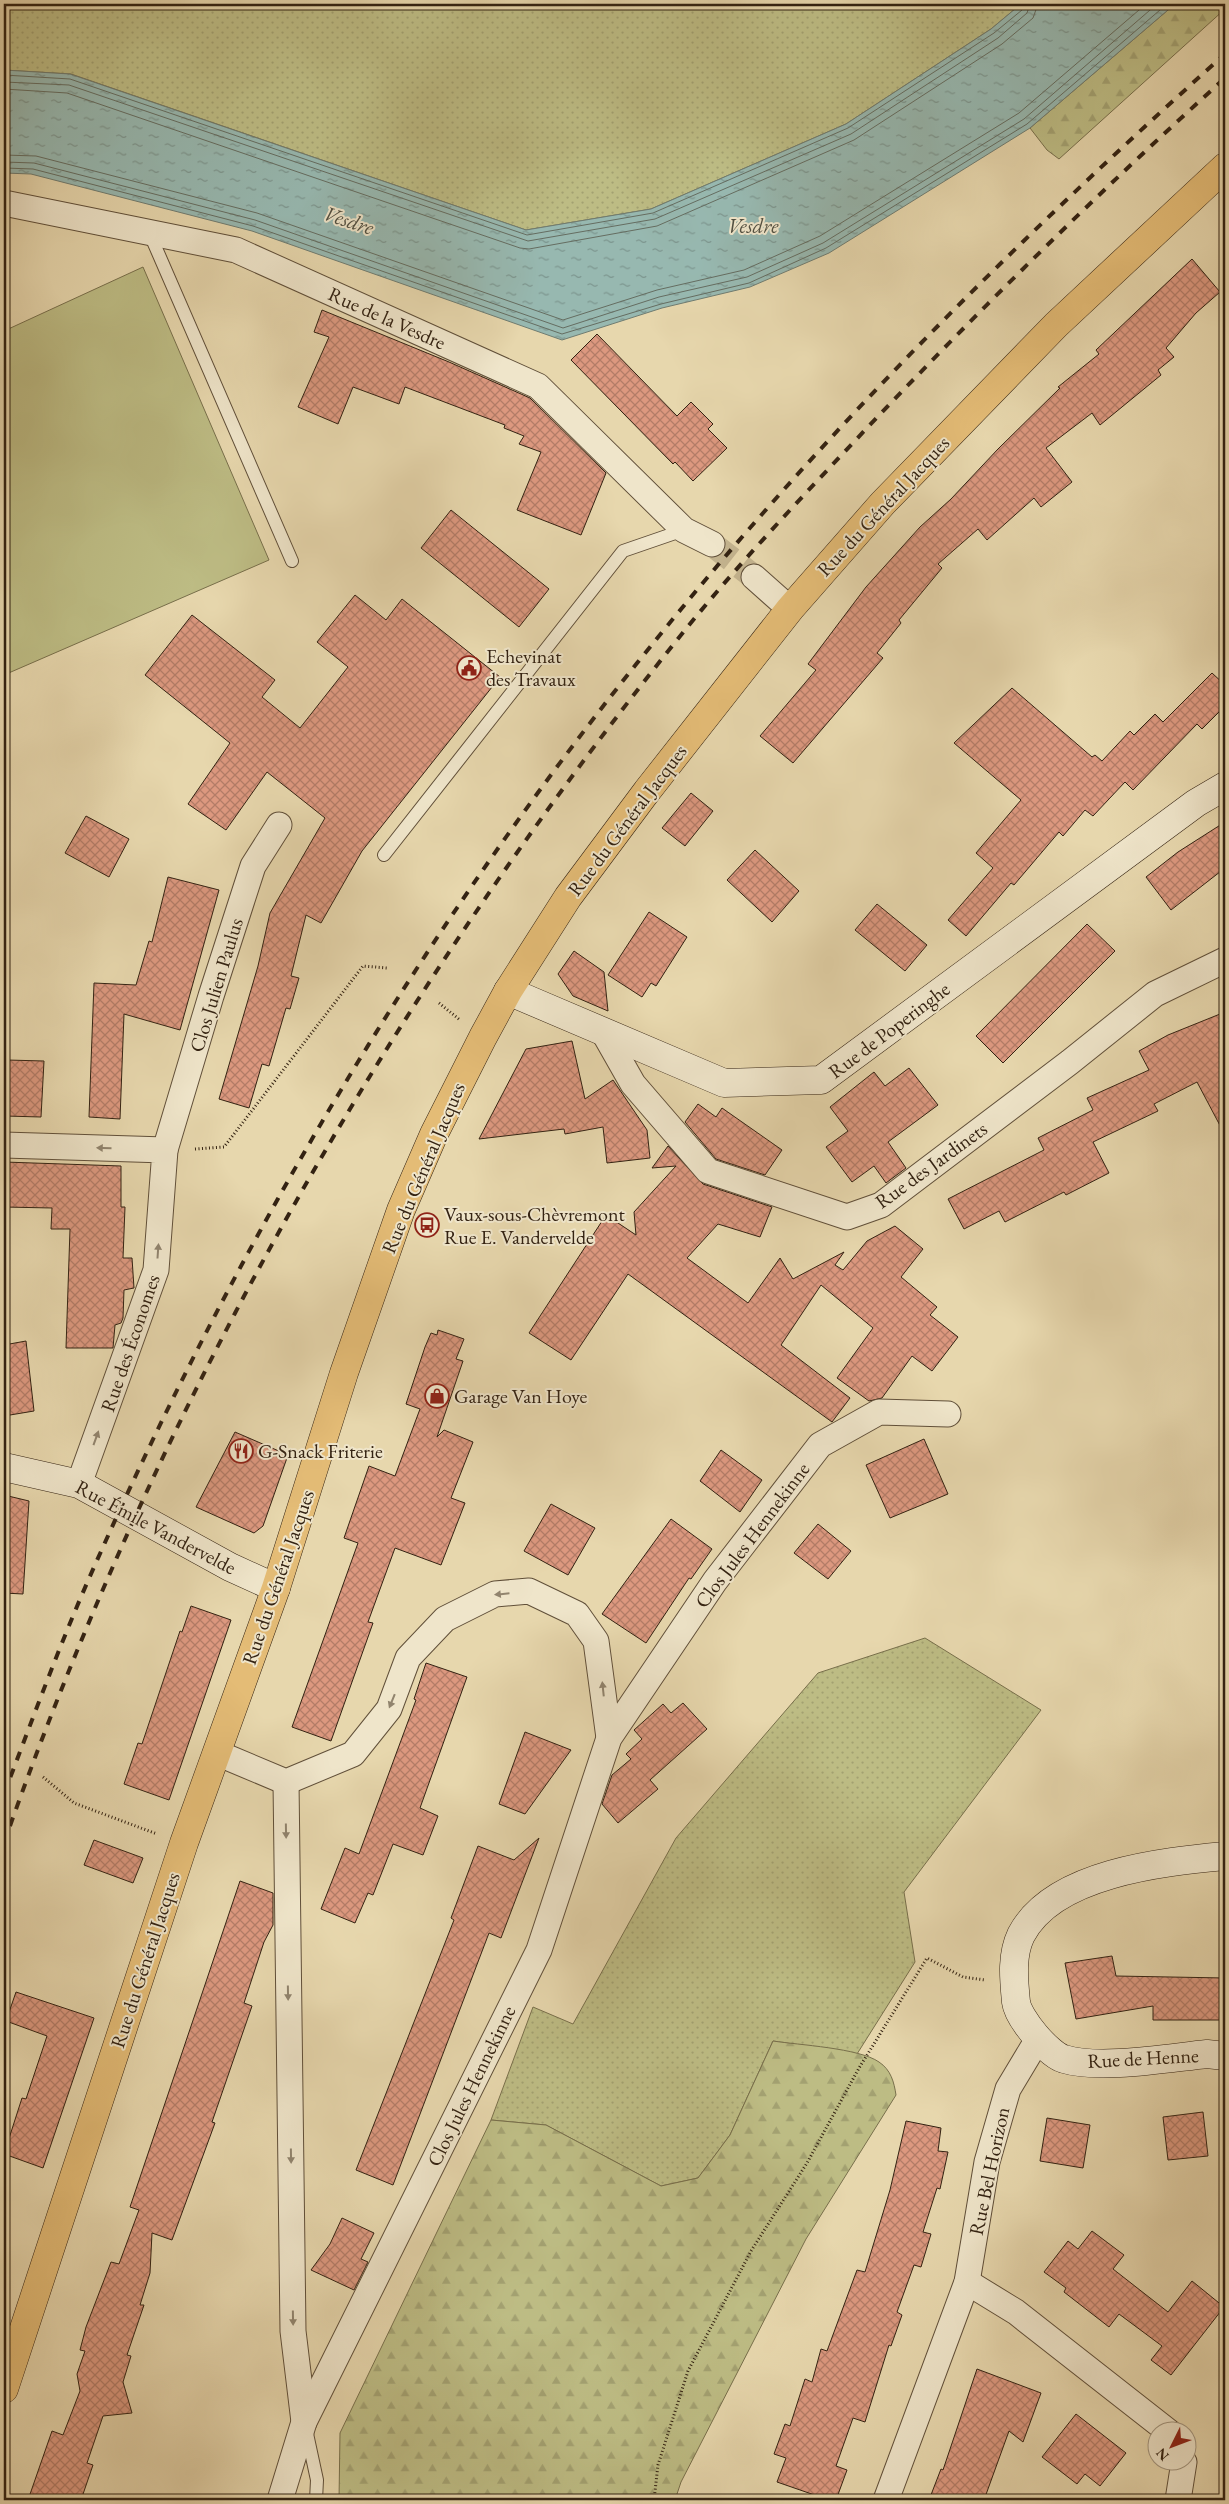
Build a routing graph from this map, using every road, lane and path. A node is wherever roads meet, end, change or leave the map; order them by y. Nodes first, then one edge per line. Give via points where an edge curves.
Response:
1 (1225, 167) edge
2 (4, 203) edge
3 (149, 232) junction
4 (684, 530) junction
5 (712, 544) tunnel mouth
6 (292, 562) dead end
7 (754, 577) tunnel mouth
8 (790, 609) junction
9 (1225, 786) edge
10 (279, 825) dead end
11 (384, 855) dead end
12 (1225, 960) edge
13 (387, 968) dead end
14 (508, 992) junction
15 (604, 1033) junction
16 (4, 1145) edge
17 (166, 1150) junction
18 (948, 1414) dead end
19 (4, 1467) edge
20 (80, 1484) junction
21 (276, 1588) junction
22 (609, 1738) junction
23 (217, 1753) junction
24 (43, 1777) dead end
25 (286, 1782) junction
26 (184, 1843) junction
27 (1225, 1856) edge
28 (1014, 1983) junction
29 (1038, 2039) junction
30 (1225, 2056) edge
31 (967, 2282) junction
32 (4, 2389) edge
33 (304, 2422) junction
34 (1156, 2422) edge
35 (1182, 2472) edge
36 (280, 2500) edge
37 (316, 2500) edge
38 (654, 2500) edge
39 (886, 2500) edge
40 (1178, 2500) edge

1 - 8 main road, Rue du Général Jacques via 1056,325 883,502
2 - 3 street, Rue de la Vesdre
3 - 4 street, Rue de la Vesdre via 236,250 538,386
3 - 6 lane
4 - 5 street, Rue de la Vesdre
4 - 11 lane via 623,551
7 - 8 street
8 - 14 main road, Rue du Général Jacques via 568,897
9 - 15 street, Rue de Poperinghe via 1196,803 821,1080 724,1083
10 - 17 street, Clos Julien Paulus via 253,866
12 - 15 street, Rue des Jardinets via 1155,994 881,1205 847,1217 708,1171 633,1084
13 - 17 path via 363,966 224,1147
14 - 15 street, Rue de Poperinghe
14 - 21 main road, Rue du Général Jacques via 434,1134 401,1210 344,1373
17 -> 16 street
20 -> 17 street, Rue des Économes via 156,1270
18 - 22 street, Clos Jules Hennekinne via 879,1412 820,1445 715,1581
19 - 20 street, Rue Émile Vandervelde
20 - 21 street, Rue Émile Vandervelde via 230,1567
21 - 23 main road, Rue du Général Jacques
22 -> 25 street, Clos Jules Hennekinne via 596,1640 577,1614 529,1591 495,1594 446,1619 408,1658 389,1709 353,1754
22 - 33 street, Clos Jules Hennekinne via 539,1950
23 - 25 street
23 - 26 main road, Rue du Général Jacques
24 - 26 path via 74,1803
25 -> 33 street, Clos Jules Hennekinne via 293,2331
26 - 32 main road, Rue du Général Jacques
27 - 28 street via 1181,1860 1098,1878 1070,1891 1036,1912 1020,1936 1013,1964
28 - 29 street via 1017,2006
28 - 38 path via 963,1977 927,1958 859,2068 807,2163 751,2251 688,2371 658,2465
29 - 30 street, Rue de Henne via 1062,2059 1093,2064 1207,2054
29 - 31 street, Rue Bel Horizon via 1008,2089 987,2162
31 - 34 street via 1016,2312
31 - 39 street, Rue Bel Horizon
33 - 36 street, Clos Jules Hennekinne
33 - 37 lane via 317,2480
35 - 40 street

